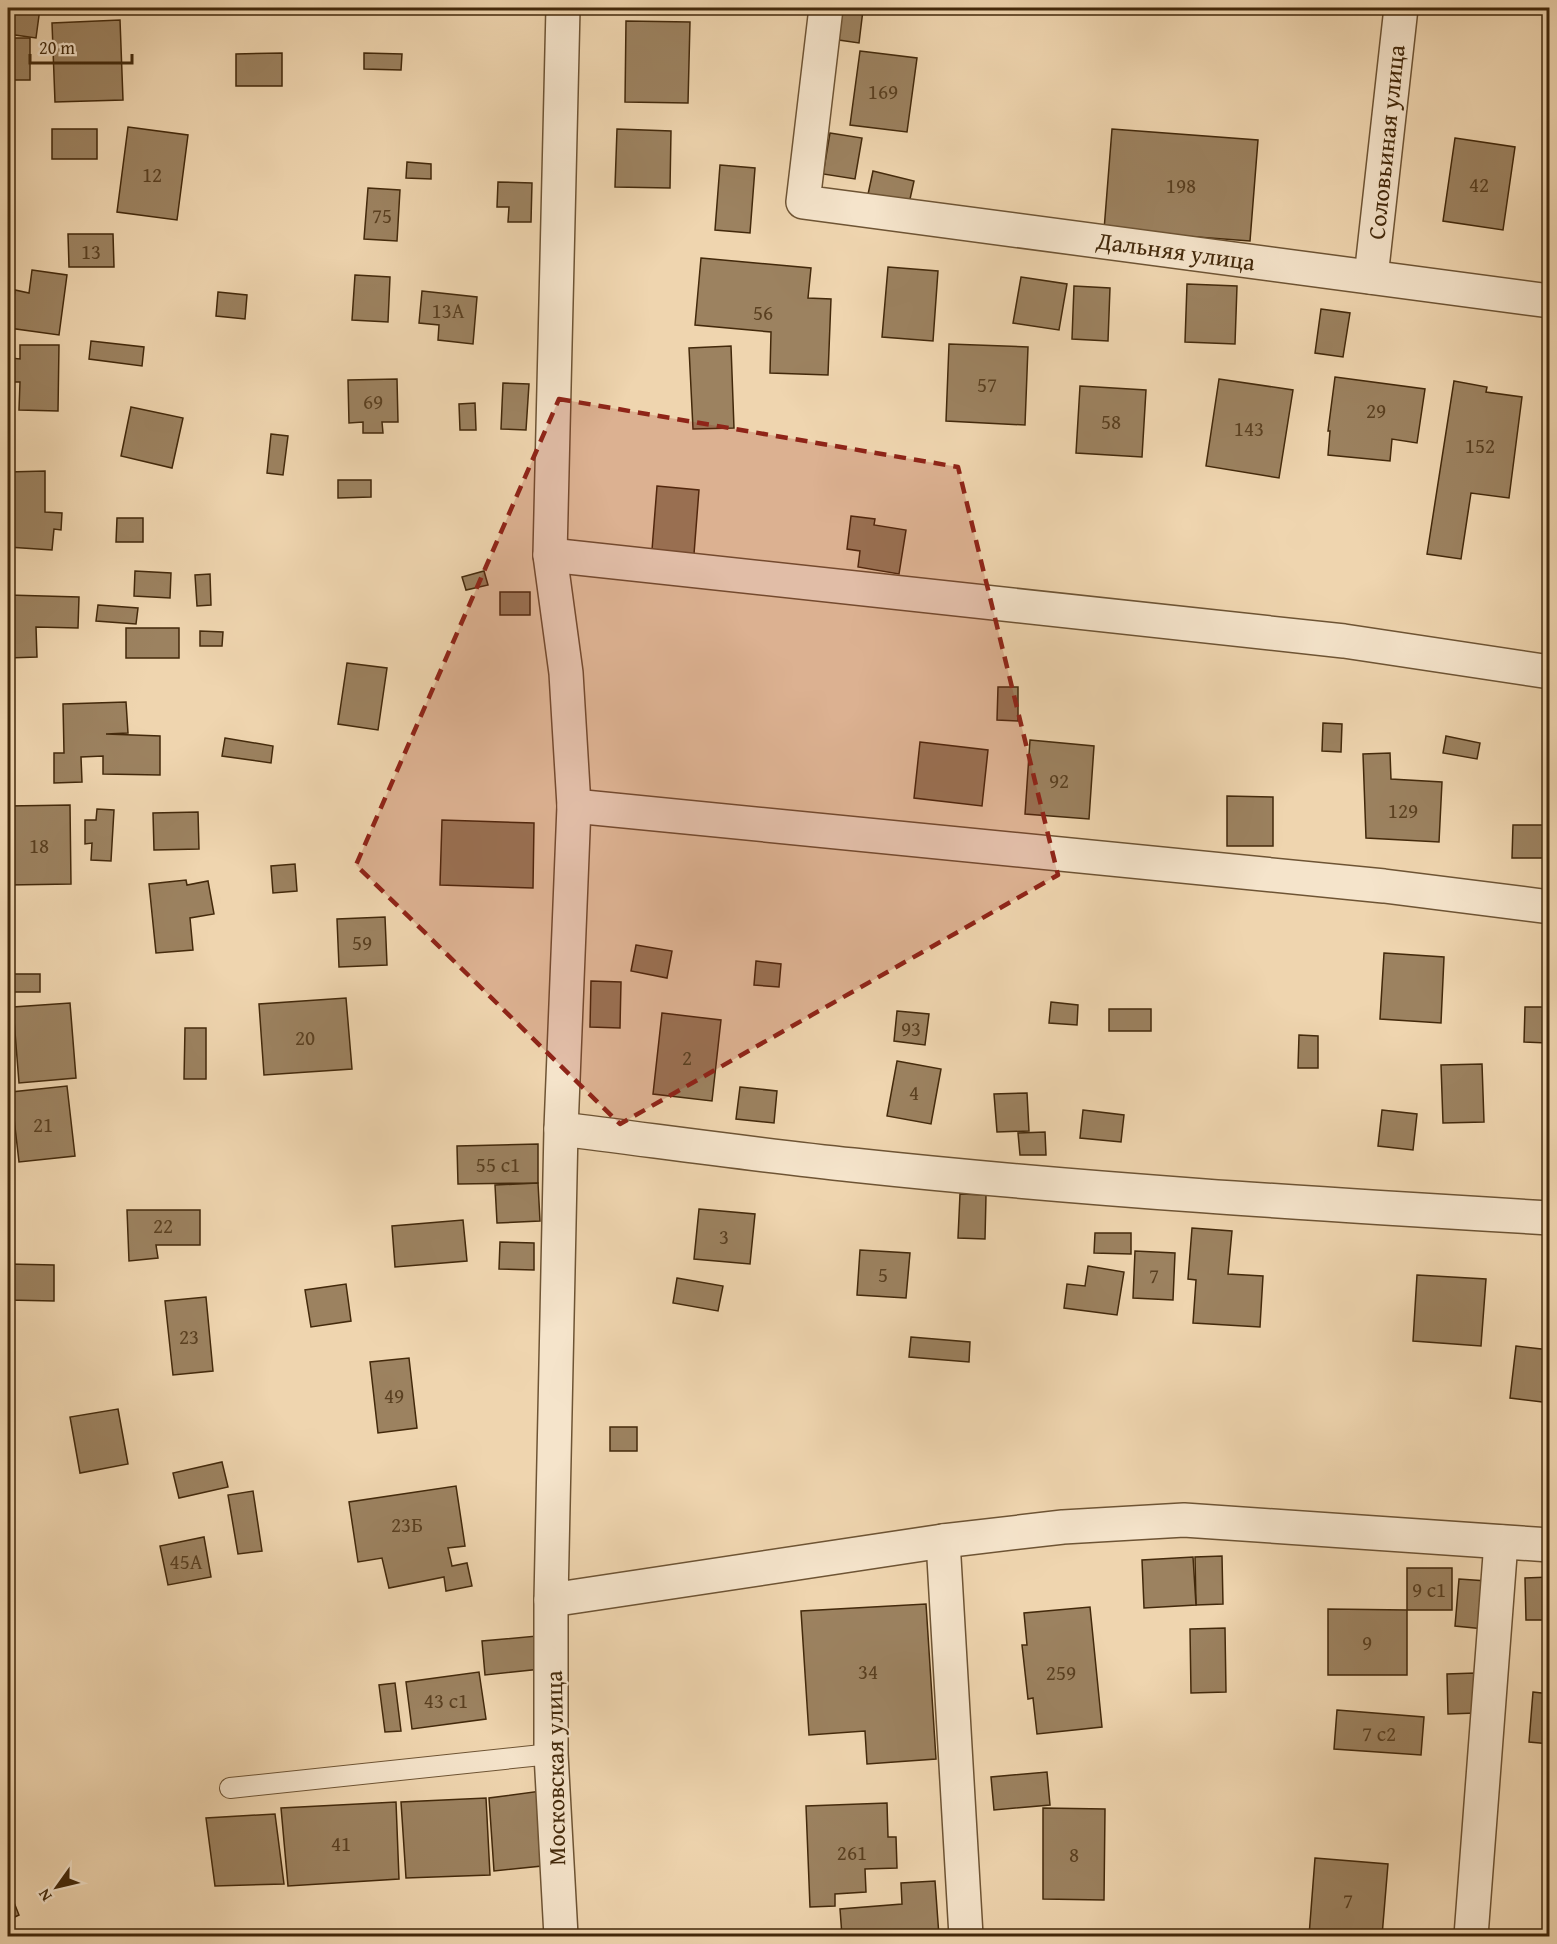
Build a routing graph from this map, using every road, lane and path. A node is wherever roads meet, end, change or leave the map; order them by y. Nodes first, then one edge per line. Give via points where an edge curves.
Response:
1 (563, 8) edge
2 (825, 8) edge
3 (1401, 8) edge
4 (1371, 277) junction
5 (1550, 301) edge
6 (550, 555) junction
7 (1550, 672) edge
8 (574, 806) junction
9 (1550, 907) edge
10 (561, 1129) junction
11 (1550, 1218) edge
12 (943, 1541) junction
13 (1501, 1542) junction
14 (1550, 1545) edge
15 (551, 1600) junction
16 (551, 1754) junction
17 (230, 1788) dead end
18 (561, 1936) edge
19 (966, 1936) edge
20 (1471, 1936) edge

1 - 6 street, Московская улица
2 - 4 street, Дальняя улица via 803,202
3 - 4 street, Соловьиная улица
4 - 5 street, Дальняя улица
6 - 7 street via 1344,641
6 - 8 street, Московская улица via 566,673
8 - 9 street via 1384,886
8 - 10 street, Московская улица
10 - 11 street via 967,1176 1212,1197
10 - 15 street, Московская улица
12 - 13 street via 1064,1527 1184,1520
12 - 15 street
12 - 19 street
13 - 14 street
13 - 20 street
15 - 16 street, Московская улица
16 - 17 lane
16 - 18 street, Московская улица

